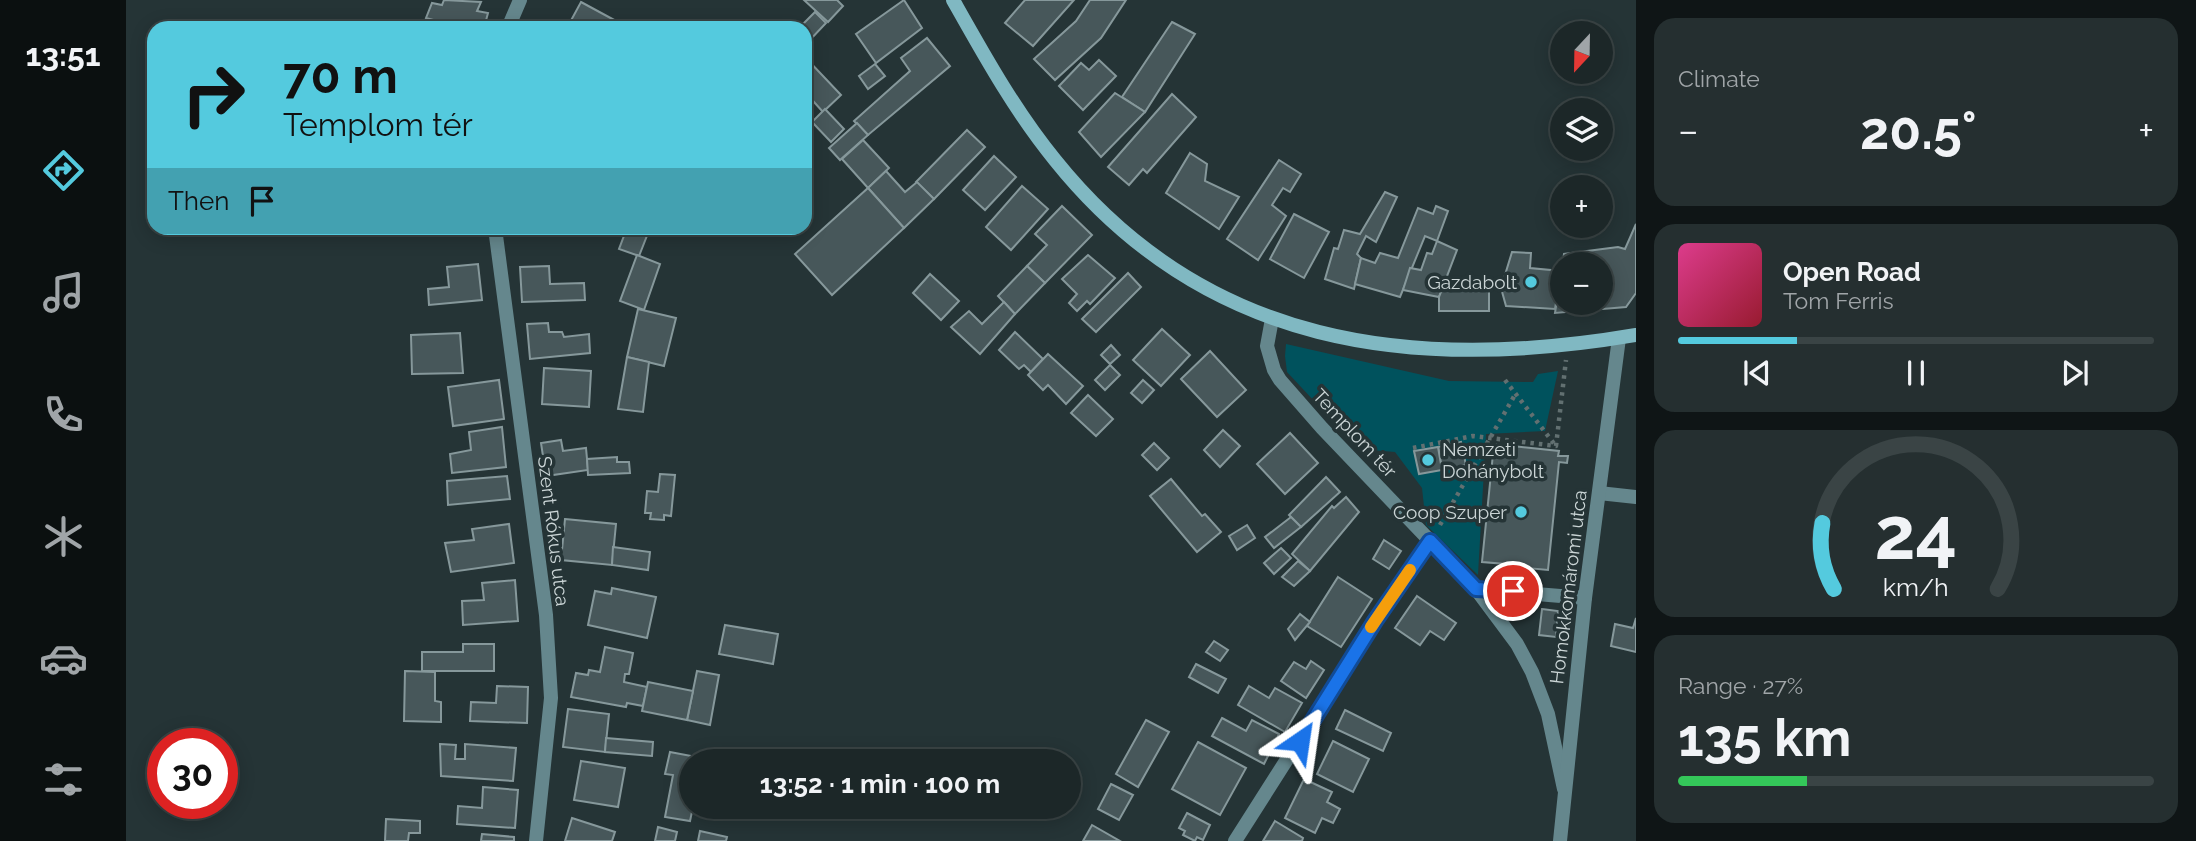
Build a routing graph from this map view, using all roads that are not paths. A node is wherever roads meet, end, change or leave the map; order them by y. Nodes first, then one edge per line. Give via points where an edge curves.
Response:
1 (520, 0) edge
2 (953, 0) edge
3 (511, 21) edge
4 (496, 235) edge
5 (1272, 319) junction
6 (1631, 334) edge
7 (1599, 493) junction
8 (1636, 497) edge
9 (1430, 541) junction
10 (1476, 589) junction
11 (1586, 598) junction
12 (1564, 789) junction
13 (536, 841) edge
14 (1235, 841) edge
15 (1560, 841) edge

1 - 3 street
2 - 5 street via 1020,113 1097,205 1184,276
4 - 13 street, Szent Rókus utca via 546,615 551,698
5 - 6 street via 1401,347 1492,351 1568,346
5 - 9 street, Templom tér via 1267,346 1280,380
6 - 7 street, Homokkomáromi utca
7 - 8 street
7 - 11 street, Homokkomáromi utca
9 - 10 street, Templom tér
9 - 14 street
10 - 11 street
10 - 12 street, Templom tér via 1501,619 1532,672 1553,734
11 - 12 street, Homokkomáromi utca
12 - 15 street, Homokkomáromi utca

